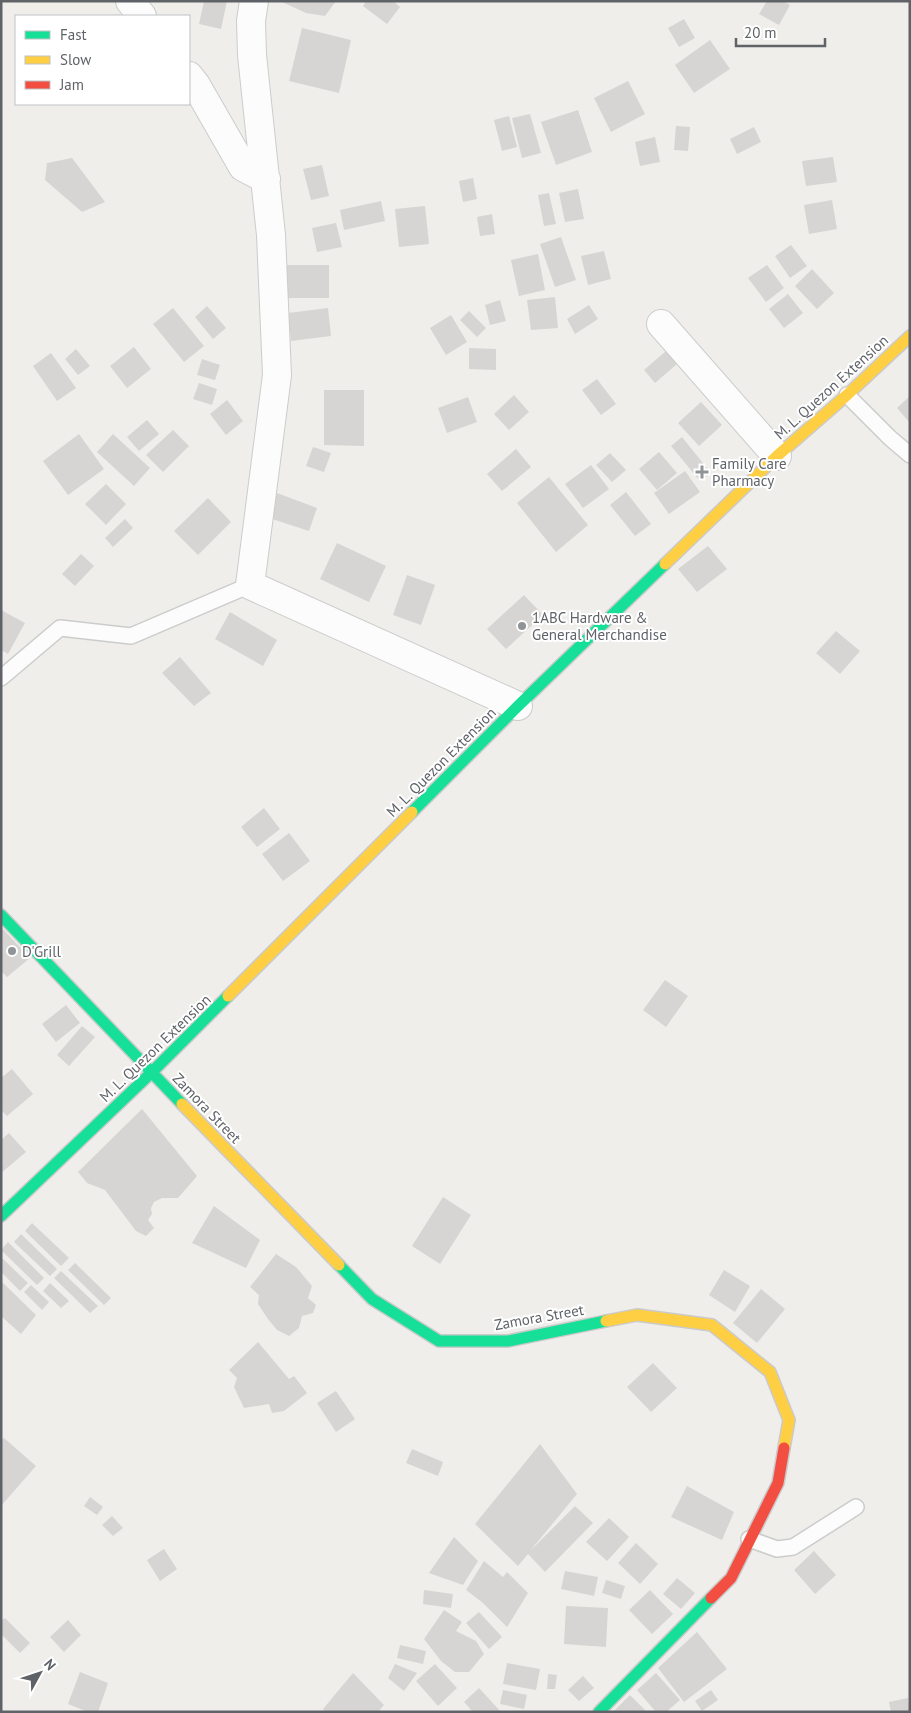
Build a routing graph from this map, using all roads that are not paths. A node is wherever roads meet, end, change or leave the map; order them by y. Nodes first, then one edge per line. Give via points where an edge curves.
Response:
1 (130, 1) edge
2 (254, 1) edge
3 (141, 15) edge
4 (190, 77) edge
5 (266, 179) junction
6 (661, 324) dead end
7 (910, 336) edge
8 (847, 395) junction
9 (910, 455) edge
10 (777, 456) junction
11 (250, 584) junction
12 (1, 678) edge
13 (518, 706) junction
14 (1, 915) edge
15 (151, 1073) junction
16 (1, 1216) edge
17 (856, 1507) dead end
18 (749, 1539) junction
19 (599, 1712) edge

1 - 3 street
2 - 5 street via 252,55
4 - 5 street via 243,167
5 - 11 street via 272,235 277,375
6 - 10 street
7 - 8 street, M. L. Quezon Extension
8 - 9 lane
8 - 10 street, M. L. Quezon Extension
10 - 13 street, M. L. Quezon Extension
11 - 12 lane via 131,636 60,628
11 - 13 street
13 - 15 street, M. L. Quezon Extension
14 - 15 street, Zamora Street
15 - 16 street, M. L. Quezon Extension
15 - 18 street, Zamora Street via 372,1299 439,1341 508,1341 637,1314 712,1324 770,1372 789,1420 778,1483
17 - 18 lane via 793,1547 777,1549
18 - 19 street, Zamora Street via 730,1578

